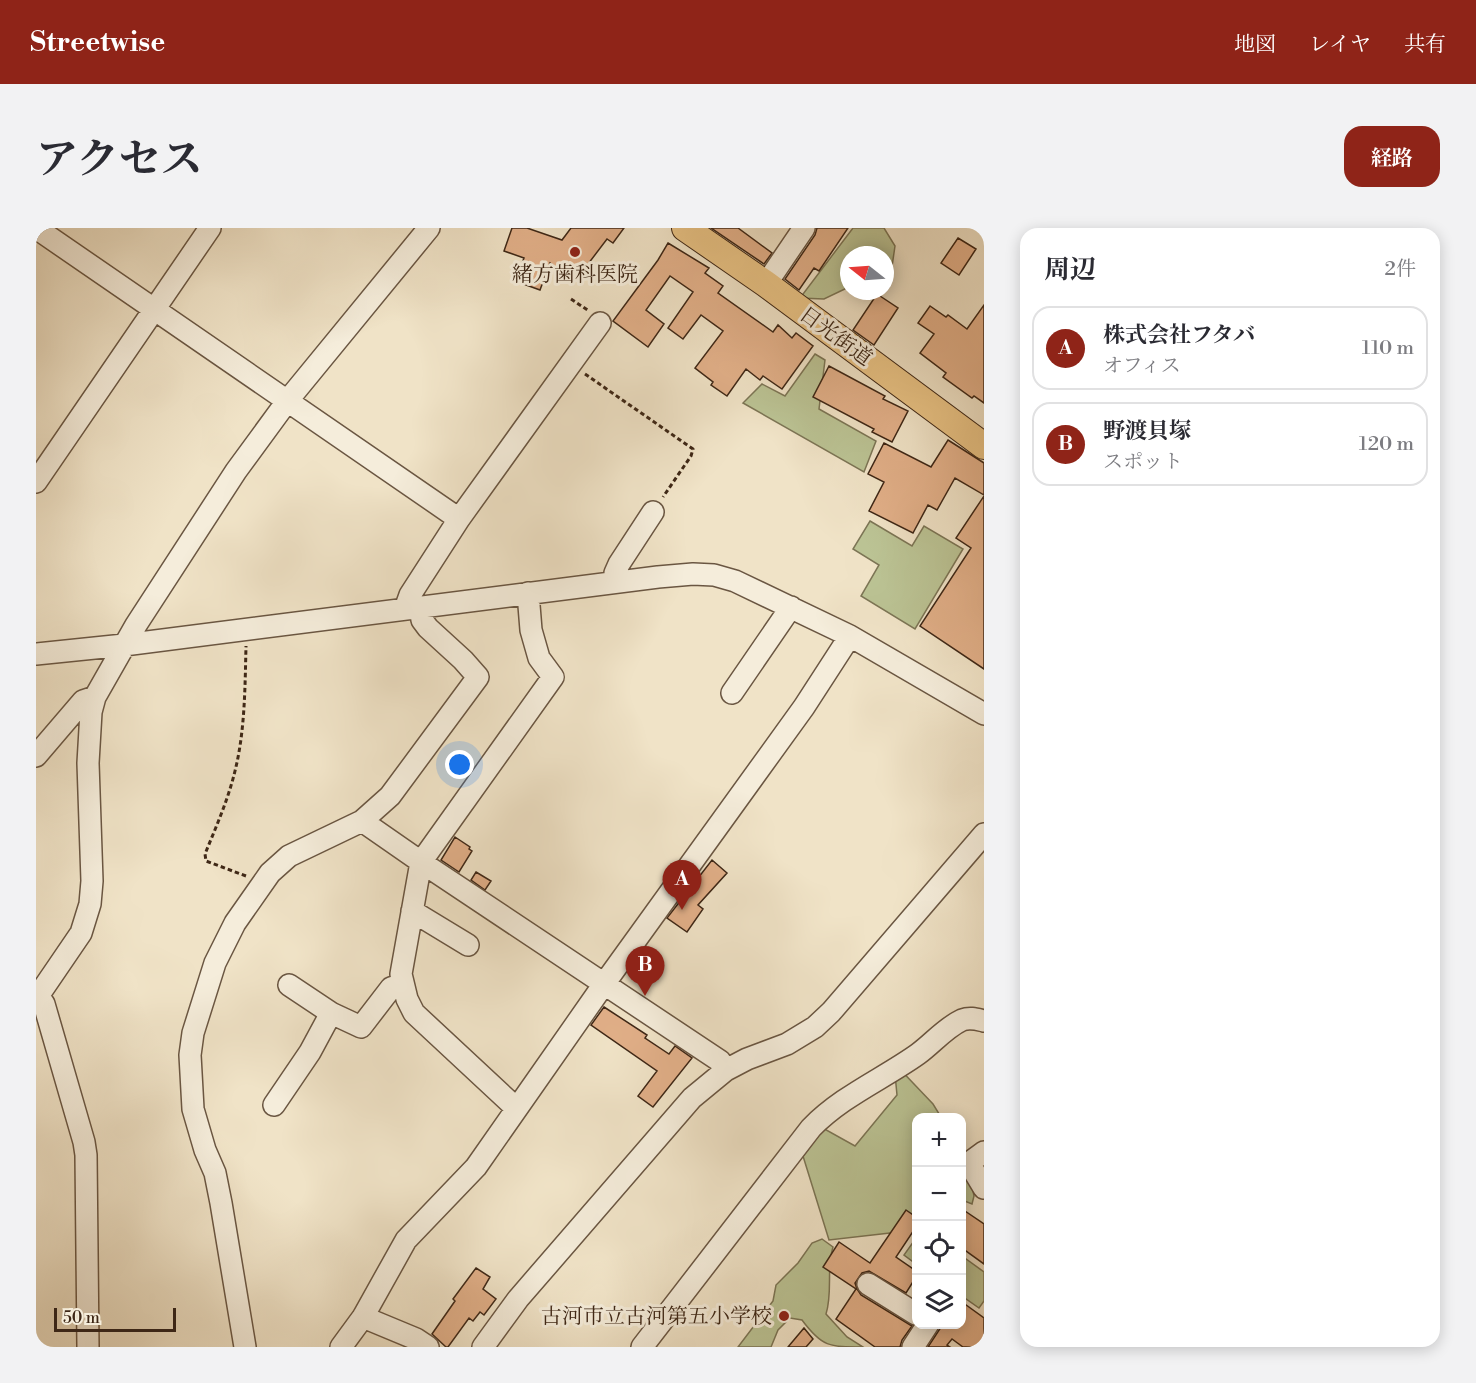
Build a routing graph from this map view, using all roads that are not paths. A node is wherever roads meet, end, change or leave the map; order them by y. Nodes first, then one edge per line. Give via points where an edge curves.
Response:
1 (36, 228) edge
2 (210, 228) edge
3 (429, 228) edge
4 (686, 228) edge
5 (804, 228) edge
6 (765, 284) junction
7 (154, 310) junction
8 (600, 323) dead end
9 (288, 400) junction
10 (984, 446) edge
11 (43, 457) edge
12 (36, 482) edge
13 (653, 512) road end
14 (459, 519) junction
15 (616, 582) junction
16 (528, 593) junction
17 (791, 607) junction
18 (412, 608) junction
19 (850, 636) junction
20 (124, 645) junction
21 (36, 654) edge
22 (732, 693) dead end
23 (95, 697) junction
24 (984, 714) edge
25 (36, 756) edge
26 (362, 821) junction
27 (984, 834) edge
28 (420, 862) junction
29 (412, 911) junction
30 (468, 945) dead end
31 (403, 984) junction
32 (604, 984) junction
33 (289, 985) dead end
34 (37, 997) edge
35 (331, 1013) junction
36 (984, 1022) edge
37 (726, 1070) junction
38 (274, 1105) dead end
39 (516, 1108) junction
40 (984, 1152) edge
41 (984, 1188) edge
42 (868, 1284) dead end
43 (912, 1312) edge
44 (363, 1317) junction
45 (925, 1329) edge
46 (88, 1347) edge
47 (245, 1347) edge
48 (341, 1347) edge
49 (428, 1347) edge
50 (483, 1347) edge
51 (642, 1347) edge
52 (913, 1347) edge

1 - 7 street
2 - 7 street
3 - 9 street
4 - 6 main road, 日光街道
5 - 6 street
6 - 10 main road, 日光街道
7 - 9 street
7 - 11 street
8 - 14 street
9 - 14 street
9 - 20 street via 236,471
11 - 12 street
13 - 15 street via 619,564
14 - 18 street via 410,595
15 - 16 street
15 - 17 street via 714,575
16 - 18 street
16 - 28 street via 531,630 539,658 553,677
17 - 19 street
17 - 22 street
18 - 20 street
18 - 26 street via 478,677 390,796
19 - 24 street
19 - 32 street via 804,707
20 - 21 street
20 - 23 street
23 - 25 street via 83,701
23 - 34 street via 89,729 90,904 81,933
26 - 28 street
26 - 47 street via 289,856 261,883 215,963 194,1033 190,1055 193,1109 215,1173
27 - 37 street via 815,1027 788,1044
28 - 29 street
28 - 32 street
29 - 30 street
29 - 31 street via 401,974
31 - 35 street via 391,988 361,1027
31 - 39 street via 419,1018
32 - 37 street via 720,1061
32 - 39 street
33 - 35 street
34 - 46 street via 44,1004 86,1155
35 - 38 street
36 - 51 street via 973,1018 956,1023 918,1054 825,1114
37 - 50 street via 692,1098 518,1299
39 - 44 street via 476,1167 406,1240
40 - 41 street via 969,1163
42 - 43 street
44 - 48 street
44 - 49 street
45 - 52 street

